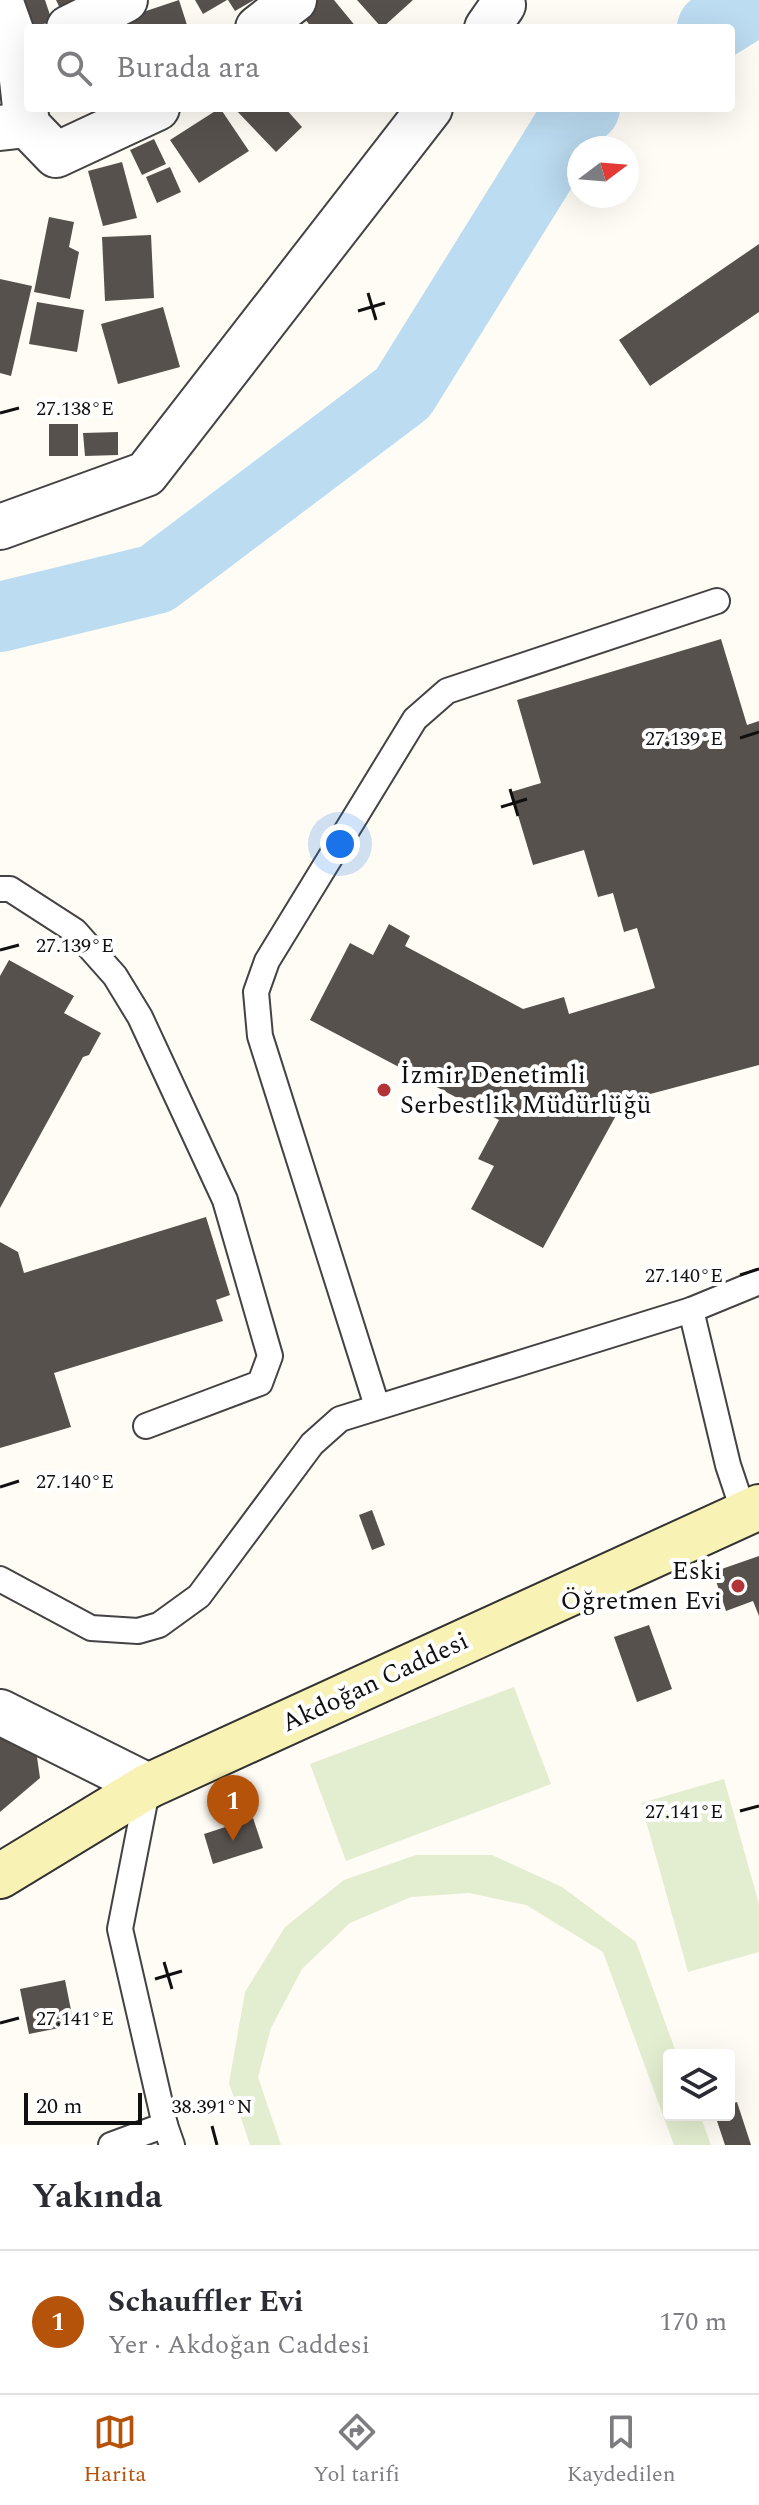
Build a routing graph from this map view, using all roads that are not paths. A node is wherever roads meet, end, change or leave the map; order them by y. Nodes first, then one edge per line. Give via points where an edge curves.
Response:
1 (0, 0) edge
2 (125, 0) edge
3 (294, 0) edge
4 (77, 24) edge
5 (263, 24) edge
6 (23, 51) edge
7 (148, 112) edge
8 (427, 112) edge
9 (14, 126) edge
10 (0, 527) edge
11 (717, 601) dead end
12 (0, 889) edge
13 (759, 1282) edge
14 (691, 1310) junction
15 (377, 1406) junction
16 (146, 1426) dead end
17 (752, 1510) edge
18 (0, 1579) edge
19 (0, 1712) edge
20 (148, 1786) junction
21 (0, 1876) edge
22 (169, 2135) edge
23 (111, 2145) edge

1 - 6 street
2 - 4 street
3 - 5 street
6 - 9 street
7 - 9 street via 56,155
8 - 10 street via 146,474
11 - 15 lane via 447,691 415,719 267,961 256,992 260,1036
12 - 16 lane via 10,889 75,931 115,976 140,1017 225,1200 270,1356 260,1383
13 - 14 lane
14 - 15 lane
14 - 17 lane via 728,1465
15 - 18 lane via 340,1419 312,1444 199,1596 159,1625 138,1631 91,1628
17 - 20 main road, Akdoğan Caddesi
19 - 20 street
20 - 21 main road, Akdoğan Caddesi
20 - 22 lane via 120,1929
22 - 23 lane

